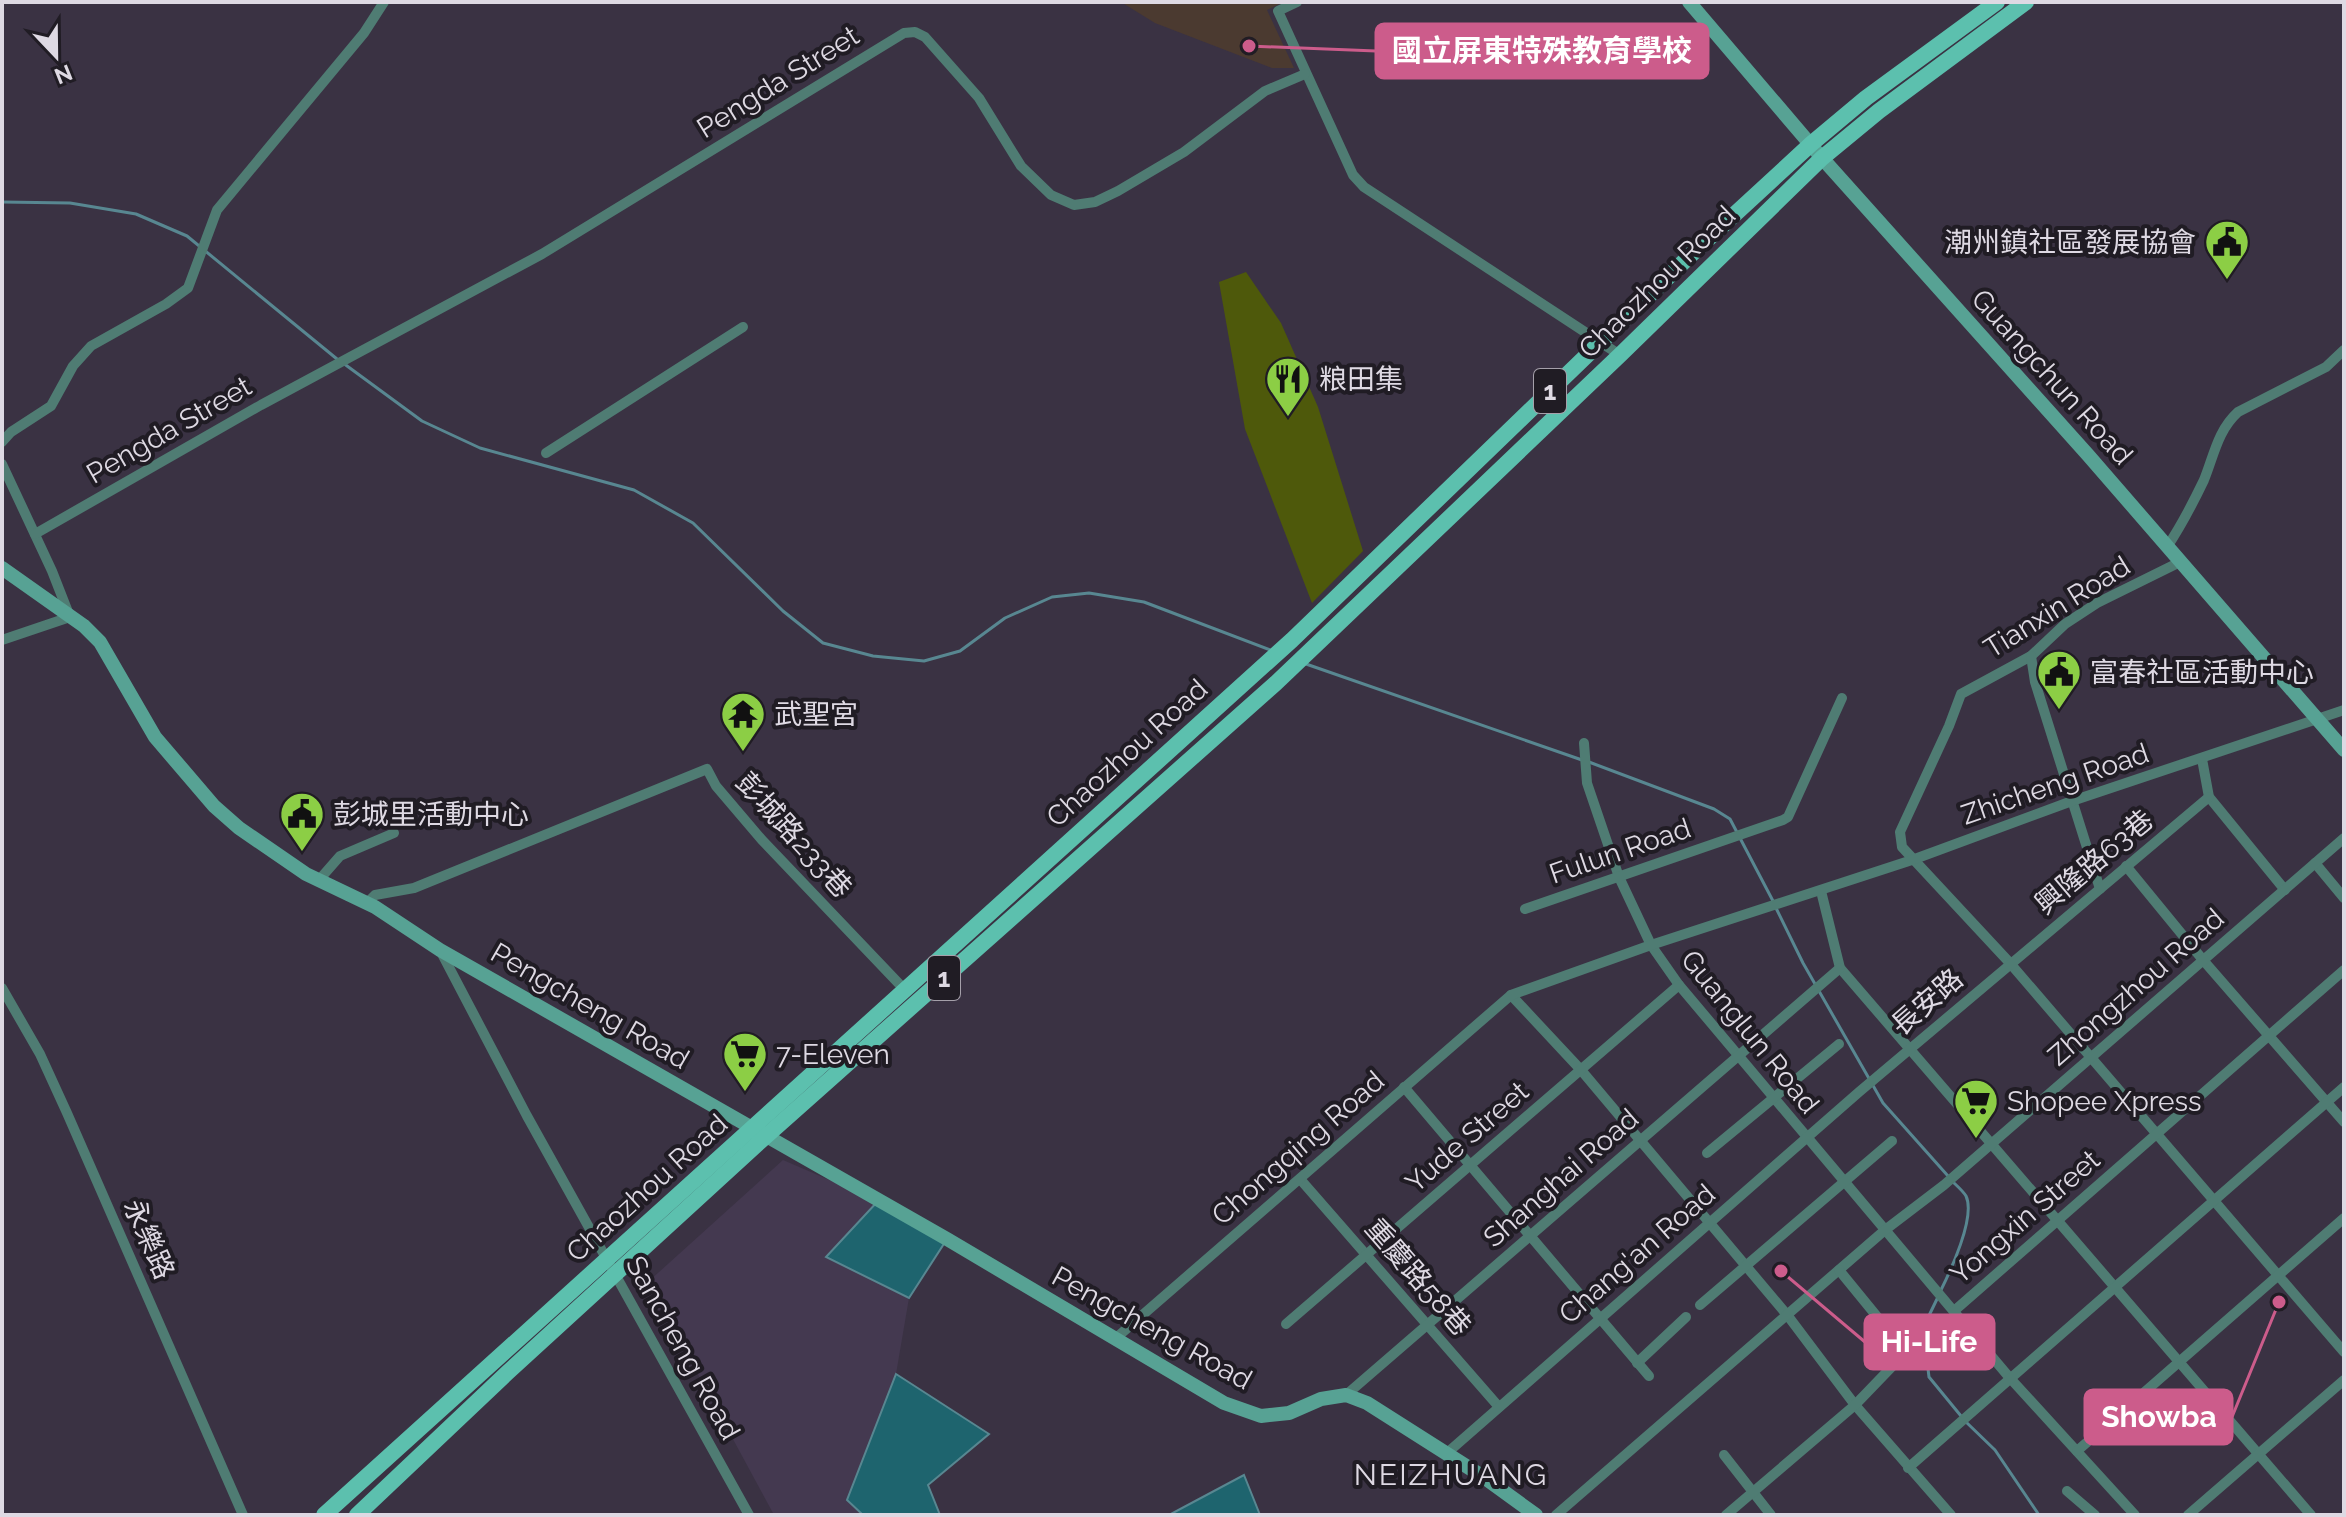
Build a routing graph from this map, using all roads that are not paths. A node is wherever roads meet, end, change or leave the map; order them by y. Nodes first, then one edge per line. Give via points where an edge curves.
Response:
1 (384, 2) edge
2 (1297, 2) edge
3 (1689, 2) edge
4 (1997, 2) edge
5 (2026, 2) edge
6 (1305, 74) junction
7 (1816, 151) junction
8 (743, 327) dead end
9 (1601, 343) junction
10 (2344, 350) edge
11 (1620, 355) junction
12 (2, 442) edge
13 (546, 453) dead end
14 (2, 464) edge
15 (35, 534) junction
16 (2167, 547) junction
17 (2180, 562) junction
18 (2, 568) edge
19 (70, 617) junction
20 (2, 640) edge
21 (2031, 656) junction
22 (1842, 698) dead end
23 (2344, 710) edge
24 (2318, 720) junction
25 (1584, 743) dead end
26 (2344, 750) edge
27 (2202, 759) junction
28 (2209, 797) junction
29 (2072, 801) junction
30 (394, 833) dead end
31 (2344, 838) edge
32 (1912, 860) junction
33 (2315, 863) junction
34 (2126, 866) junction
35 (1619, 877) junction
36 (319, 880) junction
37 (2100, 889) junction
38 (2285, 890) junction
39 (1821, 891) junction
40 (2344, 898) edge
41 (367, 903) junction
42 (1525, 909) dead end
43 (1651, 945) junction
44 (440, 950) junction
45 (2203, 960) junction
46 (2009, 962) junction
47 (1840, 968) junction
48 (2344, 970) edge
49 (1679, 985) junction
50 (2, 988) edge
51 (904, 989) junction
52 (1511, 995) junction
53 (2269, 1036) junction
54 (1839, 1044) dead end
55 (1908, 1050) junction
56 (1740, 1056) junction
57 (2090, 1057) junction
58 (1581, 1070) junction
59 (1404, 1087) junction
60 (2344, 1087) edge
61 (1859, 1092) joint
62 (1774, 1097) junction
63 (2327, 1102) junction
64 (2344, 1122) edge
65 (758, 1133) junction
66 (2156, 1134) junction
67 (1806, 1138) junction
68 (1892, 1141) dead end
69 (1640, 1142) junction
70 (1990, 1143) junction
71 (1707, 1153) dead end
72 (1472, 1164) junction
73 (1300, 1179) junction
74 (1845, 1183) junction
75 (2213, 1200) junction
76 (2344, 1218) edge
77 (2057, 1221) junction
78 (1708, 1224) junction
79 (1885, 1230) junction
80 (1530, 1235) junction
81 (1367, 1254) junction
82 (1746, 1267) junction
83 (610, 1268) junction
84 (1839, 1270) junction
85 (2279, 1274) junction
86 (2113, 1288) junction
87 (1700, 1305) dead end
88 (1952, 1308) junction
89 (1788, 1316) junction
90 (1686, 1317) dead end
91 (1600, 1318) junction
92 (1286, 1324) dead end
93 (1427, 1325) junction
94 (1116, 1338) junction
95 (2344, 1352) edge
96 (1637, 1363) junction
97 (2179, 1363) junction
98 (1649, 1376) dead end
99 (2009, 1377) junction
100 (2344, 1380) edge
101 (1346, 1395) junction
102 (1855, 1405) junction
103 (1499, 1407) junction
104 (2077, 1451) junction
105 (1447, 1453) junction
106 (2259, 1454) junction
107 (1724, 1455) dead end
108 (1908, 1468) junction
109 (2067, 1491) dead end
110 (1752, 1492) junction
111 (243, 1515) edge
112 (324, 1515) edge
113 (357, 1515) edge
114 (749, 1515) edge
115 (1536, 1515) edge
116 (1556, 1515) edge
117 (1726, 1515) edge
118 (1771, 1515) edge
119 (1951, 1515) edge
120 (2095, 1515) edge
121 (2135, 1515) edge
122 (2188, 1515) edge
123 (2311, 1515) edge

1 - 12 street via 217,210 182,294 91,346 51,406
2 - 6 street via 1278,11
3 - 7 street, Guangchun Road
4 - 7 main road, Chaozhou Road / 1 via 1866,98
5 - 7 main road, Chaozhou Road / 1
6 - 9 street via 1353,175 1364,187
6 - 15 street, Pengda Street via 1265,91 1184,152 1118,191 1074,205 1051,195 1021,166 979,98 925,37 904,33 542,254
7 - 9 main road, Chaozhou Road / 1 via 1697,249
7 - 11 main road, Chaozhou Road / 1
7 - 16 street, Guangchun Road
8 - 13 street
9 - 11 street
9 - 51 main road, Chaozhou Road / 1 via 1292,640
10 - 16 street via 2326,367 2227,422 2183,523
11 - 65 main road, Chaozhou Road / 1 via 1276,683
14 - 15 street
15 - 19 street
16 - 17 street, Guangchun Road
17 - 21 street, Tianxin Road via 2097,603
17 - 24 street, Guangchun Road
18 - 19 street, Pengcheng Road
19 - 20 street
19 - 36 street, Pengcheng Road via 100,642 155,737 214,806
21 - 29 street
21 - 32 street, Tianxin Road via 1961,694 1900,832 1902,847
22 - 35 street, Fulun Road via 1788,817
23 - 24 street, Zhicheng Road
24 - 26 street, Guangchun Road
24 - 27 street, Zhicheng Road
25 - 35 street, Guanglun Road via 1586,778
27 - 28 street
27 - 29 street, Zhicheng Road
28 - 34 street, 興隆路63巷
28 - 38 street
29 - 32 street, Zhicheng Road
29 - 37 street
30 - 36 street via 340,856
31 - 33 street, Zhongzhou Road
32 - 39 street, Zhicheng Road
32 - 46 street
33 - 38 street, Zhongzhou Road
33 - 40 street
34 - 37 street, 興隆路63巷
34 - 45 street
35 - 42 street, Fulun Road
35 - 43 street, Guanglun Road
36 - 41 street, Pengcheng Road
37 - 46 street, 興隆路63巷
38 - 45 street, Zhongzhou Road
39 - 43 street, Zhicheng Road
39 - 47 street
41 - 44 street, Pengcheng Road
41 - 51 street, 彭城路233巷 via 375,895 414,888 707,769 762,840
43 - 49 street, Guanglun Road
43 - 52 street
44 - 65 street, Pengcheng Road
44 - 83 street, Sancheng Road
45 - 53 street
45 - 57 street, Zhongzhou Road
46 - 55 street, 長安路
46 - 57 street
47 - 55 street
47 - 56 street, Shanghai Road
48 - 53 street, Yongxin Street
49 - 56 street, Guanglun Road
49 - 58 street, Yude Street
50 - 111 street, 永樂路 via 51,1078
51 - 65 main road, Chaozhou Road / 1
52 - 58 street
52 - 59 street, Chongqing Road
53 - 63 street
53 - 66 street, Yongxin Street
54 - 62 street
55 - 61 street, 長安路
55 - 70 street
56 - 62 street, Guanglun Road
56 - 69 street, Shanghai Road
57 - 66 street
57 - 70 street, Zhongzhou Road
58 - 69 street
58 - 72 street, Yude Street
59 - 72 street
59 - 73 street, Chongqing Road
60 - 63 street
61 - 67 street, Chang'an Road
62 - 67 street, Guanglun Road
62 - 71 street
63 - 64 street
63 - 75 street
65 - 83 main road, Chaozhou Road / 1
65 - 94 street, Pengcheng Road
66 - 75 street
66 - 77 street, Yongxin Street
67 - 74 street, Guanglun Road
67 - 78 street, Chang'an Road
68 - 74 street
69 - 78 street
69 - 80 street, Shanghai Road
70 - 77 street
70 - 79 street, Zhongzhou Road
72 - 80 street
72 - 81 street, Yude Street
73 - 81 street, 重慶路58巷
73 - 94 street, Chongqing Road
74 - 79 street, Guanglun Road
74 - 82 street
75 - 85 street
75 - 86 street
76 - 85 street
77 - 86 street
77 - 88 street, Yongxin Street
78 - 82 street
78 - 91 street, Chang'an Road
79 - 84 street
79 - 88 street, Guanglun Road
80 - 91 street
80 - 93 street, Shanghai Road
81 - 92 street, Yude Street
81 - 93 street, 重慶路58巷
82 - 87 street
82 - 89 street
83 - 112 main road, Chaozhou Road / 1
83 - 113 main road, Chaozhou Road / 1
83 - 114 street, Sancheng Road
84 - 89 street
84 - 102 street via 1906,1352
85 - 95 street
85 - 97 street
86 - 97 street
86 - 99 street
88 - 99 street
89 - 102 street
89 - 116 street
90 - 96 street
91 - 96 street
91 - 103 street, Chang'an Road
93 - 101 street, Shanghai Road
93 - 103 street, 重慶路58巷
94 - 101 street, Pengcheng Road via 1224,1403 1261,1416
96 - 98 street
97 - 104 street
97 - 106 street
99 - 104 street
99 - 108 street
100 - 106 street
101 - 105 street
102 - 108 street
102 - 110 street
103 - 105 street, Chang'an Road
104 - 121 street
105 - 115 street
106 - 122 street
106 - 123 street
107 - 110 street
108 - 119 street
109 - 120 street
110 - 117 street
110 - 118 street

